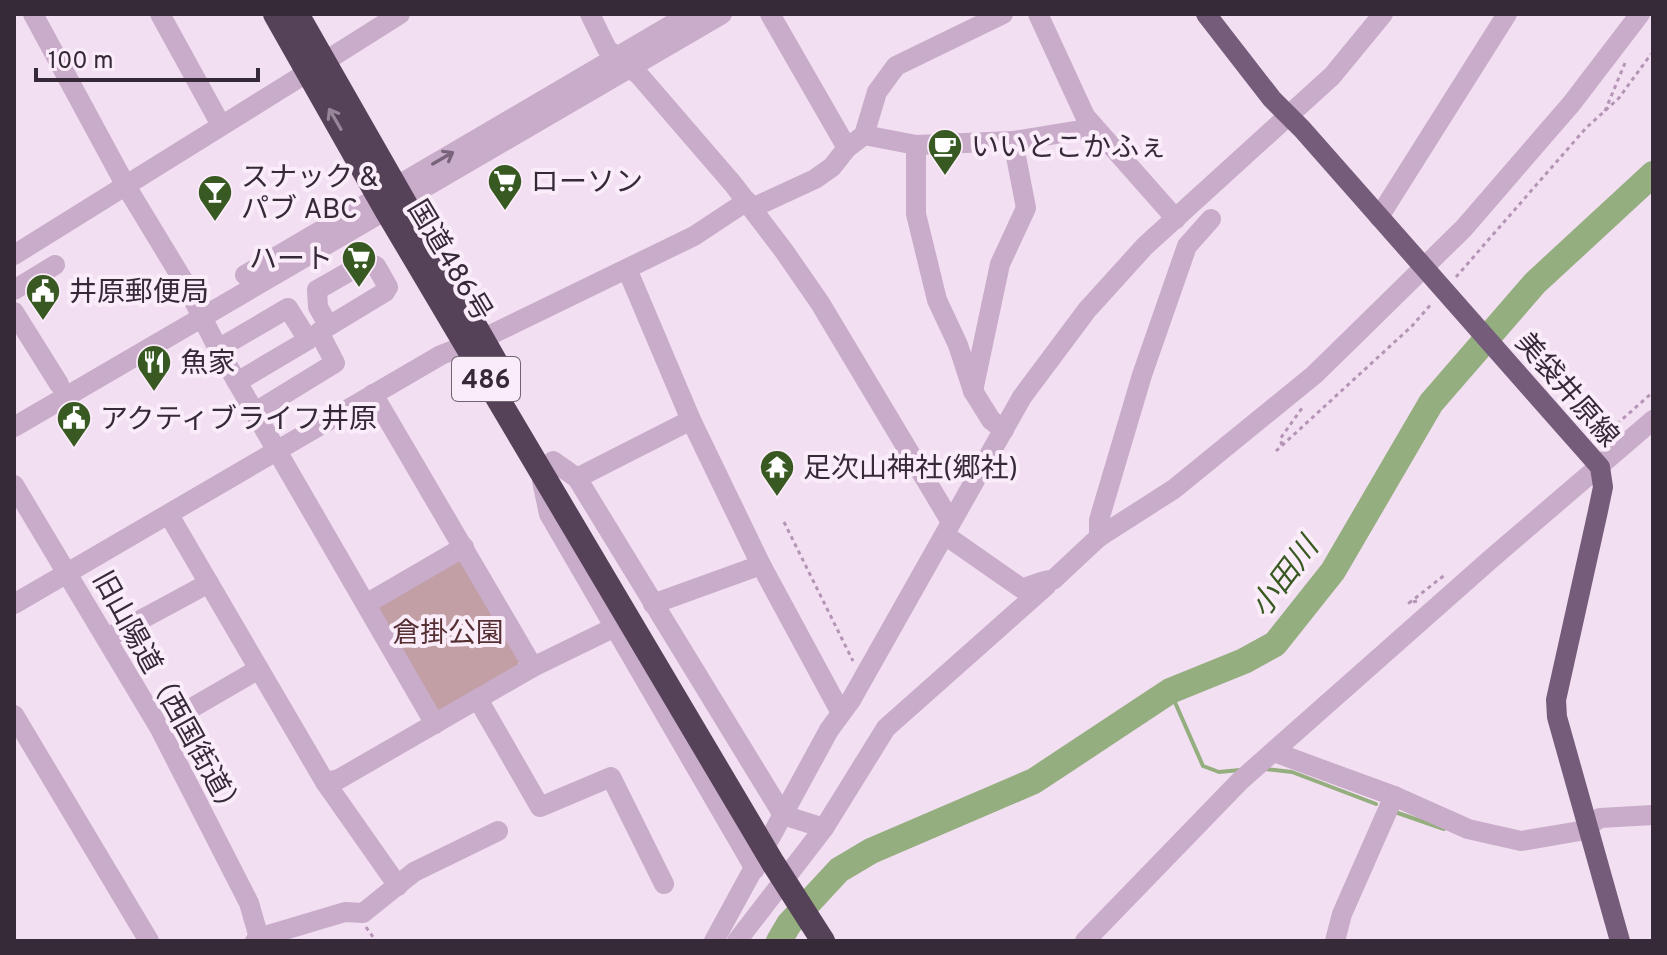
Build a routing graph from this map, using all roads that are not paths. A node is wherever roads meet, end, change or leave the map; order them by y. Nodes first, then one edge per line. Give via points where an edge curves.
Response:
1 (33, 14) edge
2 (160, 14) edge
3 (275, 14) edge
4 (297, 14) edge
5 (400, 14) edge
6 (590, 14) edge
7 (690, 14) edge
8 (722, 14) edge
9 (770, 14) edge
10 (1003, 14) edge
11 (1038, 14) edge
12 (1206, 14) edge
13 (1383, 14) edge
14 (1507, 14) edge
15 (1629, 18) edge
16 (624, 63) junction
17 (316, 67) junction
18 (1287, 115) junction
19 (221, 125) junction
20 (1093, 128) junction
21 (864, 135) junction
22 (1013, 141) junction
23 (916, 145) junction
24 (847, 148) junction
25 (126, 186) junction
26 (390, 198) junction
27 (750, 205) junction
28 (1379, 217) junction
29 (1176, 219) junction
30 (1211, 219) dead end
31 (14, 254) edge
32 (55, 265) dead end
33 (627, 269) junction
34 (1426, 269) junction
35 (14, 290) edge
36 (198, 310) junction
37 (14, 312) edge
38 (324, 328) dead end
39 (474, 342) junction
40 (218, 349) junction
41 (237, 382) junction
42 (59, 384) junction
43 (973, 391) junction
44 (373, 394) junction
45 (14, 410) edge
46 (255, 412) junction
47 (691, 420) junction
48 (1653, 420) edge
49 (14, 427) edge
50 (1004, 430) junction
51 (277, 452) junction
52 (1598, 464) junction
53 (546, 465) junction
54 (577, 478) junction
55 (14, 485) edge
56 (169, 515) junction
57 (948, 528) junction
58 (1099, 537) junction
59 (464, 547) junction
60 (761, 565) junction
61 (67, 572) junction
62 (1053, 580) junction
63 (209, 583) junction
64 (14, 604) edge
65 (366, 604) junction
66 (653, 604) junction
67 (615, 627) junction
68 (107, 638) junction
69 (533, 667) junction
70 (259, 669) junction
71 (479, 701) junction
72 (841, 713) junction
73 (14, 715) edge
74 (435, 724) junction
75 (159, 727) junction
76 (707, 738) junction
77 (1271, 754) junction
78 (325, 782) junction
79 (1394, 796) junction
80 (783, 815) junction
81 (1653, 815) edge
82 (824, 828) junction
83 (498, 831) dead end
84 (1590, 831) junction
85 (755, 869) junction
86 (664, 884) dead end
87 (398, 886) junction
88 (734, 906) junction
89 (258, 940) edge
90 (149, 941) edge
91 (714, 941) edge
92 (730, 941) edge
93 (737, 941) edge
94 (823, 941) edge
95 (840, 941) edge
96 (1085, 941) edge
97 (1335, 941) edge
98 (1620, 941) edge

1 - 25 street
2 - 19 street
3 - 17 highway, 国道486号 / 486
4 - 17 highway, 国道486号 / 486
5 - 17 street
6 - 16 street via 607,49
7 - 16 street
8 - 16 street
9 - 24 street
10 - 21 street via 896,66 877,92
11 - 20 street
12 - 18 main road, 美袋井原線
13 - 18 street via 1340,68
14 - 28 street
15 - 34 street via 1572,103
16 - 26 street
16 - 27 street
17 - 19 street
17 - 26 highway, 国道486号 / 486
18 - 28 main road, 美袋井原線
18 - 29 street
19 - 25 street
20 - 22 street
20 - 29 street
21 - 23 street
21 - 24 street
22 - 23 street
22 - 43 street via 1026,208 1000,264
23 - 43 street via 916,214 937,300
24 - 27 street via 815,179
25 - 31 street
25 - 36 street
26 - 36 street
26 - 39 highway, 国道486号 / 486
27 - 33 street
27 - 57 street via 820,303
28 - 34 main road, 美袋井原線
29 - 50 street via 1087,310
30 - 58 street via 1187,246 1142,375 1099,520
32 - 35 street
33 - 39 street
33 - 47 street
34 - 52 main road, 美袋井原線
34 - 58 street via 1314,375 1174,489
36 - 40 street
36 - 42 street
36 - 49 street
37 - 42 street
38 - 46 street via 335,363
39 - 44 street
39 - 53 highway, 国道486号 / 486
40 - 41 street
40 - 41 street via 288,308 308,340
41 - 46 street
42 - 45 street
43 - 50 street
44 - 51 street
44 - 59 street
46 - 51 street
47 - 54 street
47 - 60 street
48 - 52 street
50 - 57 street
51 - 56 street
51 - 65 street
52 - 77 street
52 - 84 main road, 美袋井原線 via 1603,487 1556,700
53 - 54 street
53 - 67 street via 549,514
53 - 76 highway, 国道486号 / 486
54 - 66 street
55 - 61 street, 旧山陽道（西国街道）
56 - 61 street
56 - 63 street
57 - 62 street via 1021,588
57 - 72 street
58 - 62 street
59 - 65 street
59 - 69 street
60 - 66 street
60 - 72 street
61 - 64 street
61 - 68 street, 旧山陽道（西国街道）
62 - 82 street via 886,728
63 - 68 street
63 - 70 street
65 - 74 street
66 - 80 street
67 - 69 street
67 - 85 street
68 - 75 street, 旧山陽道（西国街道）
69 - 71 street
70 - 75 street
70 - 78 street
71 - 74 street
71 - 86 street via 540,807 611,777
72 - 80 street
73 - 90 street
74 - 78 street
75 - 89 street, 旧山陽道（西国街道） via 249,903
76 - 94 highway, 486
76 - 95 highway, 486
77 - 79 street
77 - 96 street
78 - 87 street
79 - 84 street via 1468,829 1521,841
79 - 97 street
80 - 82 street
80 - 85 street
81 - 84 street via 1600,818
82 - 93 street
83 - 87 street via 429,863
84 - 98 main road, 美袋井原線
85 - 88 street
87 - 89 street via 363,913 345,912
88 - 91 street
88 - 92 street via 740,918

